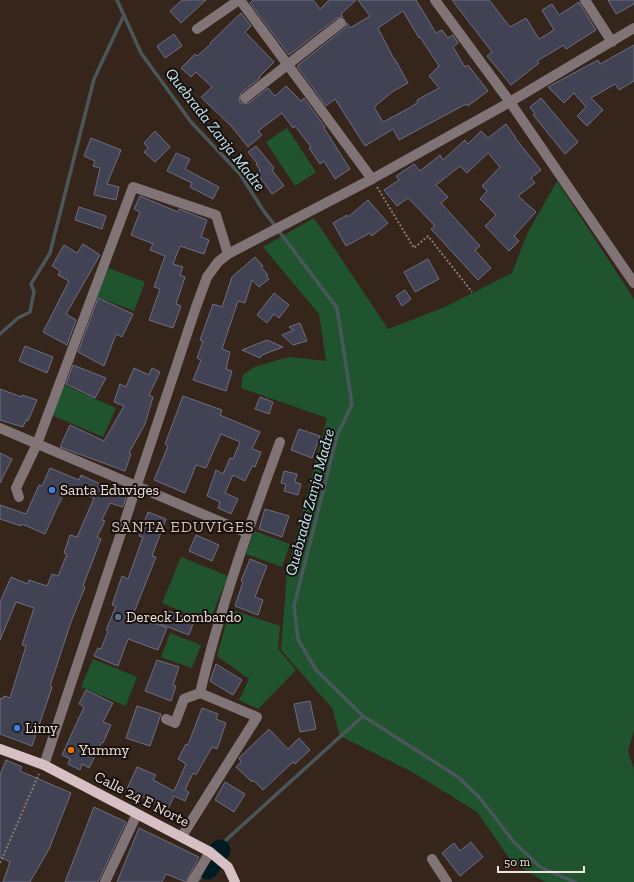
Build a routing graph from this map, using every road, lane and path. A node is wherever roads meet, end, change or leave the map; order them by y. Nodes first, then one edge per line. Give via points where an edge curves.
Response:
1 (240, 0) edge
2 (435, 0) edge
3 (585, 0) edge
4 (341, 23) dead end
5 (634, 28) edge
6 (197, 29) dead end
7 (612, 42) junction
8 (288, 65) junction
9 (245, 98) dead end
10 (510, 102) junction
11 (372, 179) junction
12 (228, 254) junction
13 (634, 283) edge
14 (472, 292) dead end
15 (0, 428) edge
16 (280, 442) dead end
17 (37, 444) junction
18 (137, 487) junction
19 (19, 497) dead end
20 (247, 534) junction
21 (200, 692) junction
22 (166, 719) dead end
23 (0, 749) edge
24 (44, 765) junction
25 (137, 814) junction
26 (182, 836) junction
27 (212, 853) junction
28 (432, 859) dead end
29 (0, 863) edge
30 (105, 882) edge
31 (192, 882) edge
32 (235, 882) edge
33 (447, 882) edge

1 - 6 street
1 - 8 street
2 - 10 street
3 - 7 street
4 - 8 street
5 - 7 street
7 - 10 street
8 - 9 street
8 - 11 street
10 - 11 street
10 - 13 street
11 - 12 street
11 - 14 path via 414,248 428,236
12 - 17 street via 216,215 133,187
12 - 18 street via 207,277
15 - 17 street
16 - 20 street
17 - 18 street
17 - 19 street via 16,488
18 - 20 street
18 - 24 street
20 - 21 street via 211,643
21 - 22 street via 184,699 175,723
21 - 26 street via 257,717
23 - 24 main road, Calle 24 E Norte
24 - 25 main road, Calle 24 E Norte
24 - 29 path
25 - 26 main road, Calle 24 E Norte
25 - 30 street
26 - 27 main road, Calle 24 E Norte
27 - 31 street
27 - 32 main road, Calle 24 E Norte via 228,868
28 - 33 street

